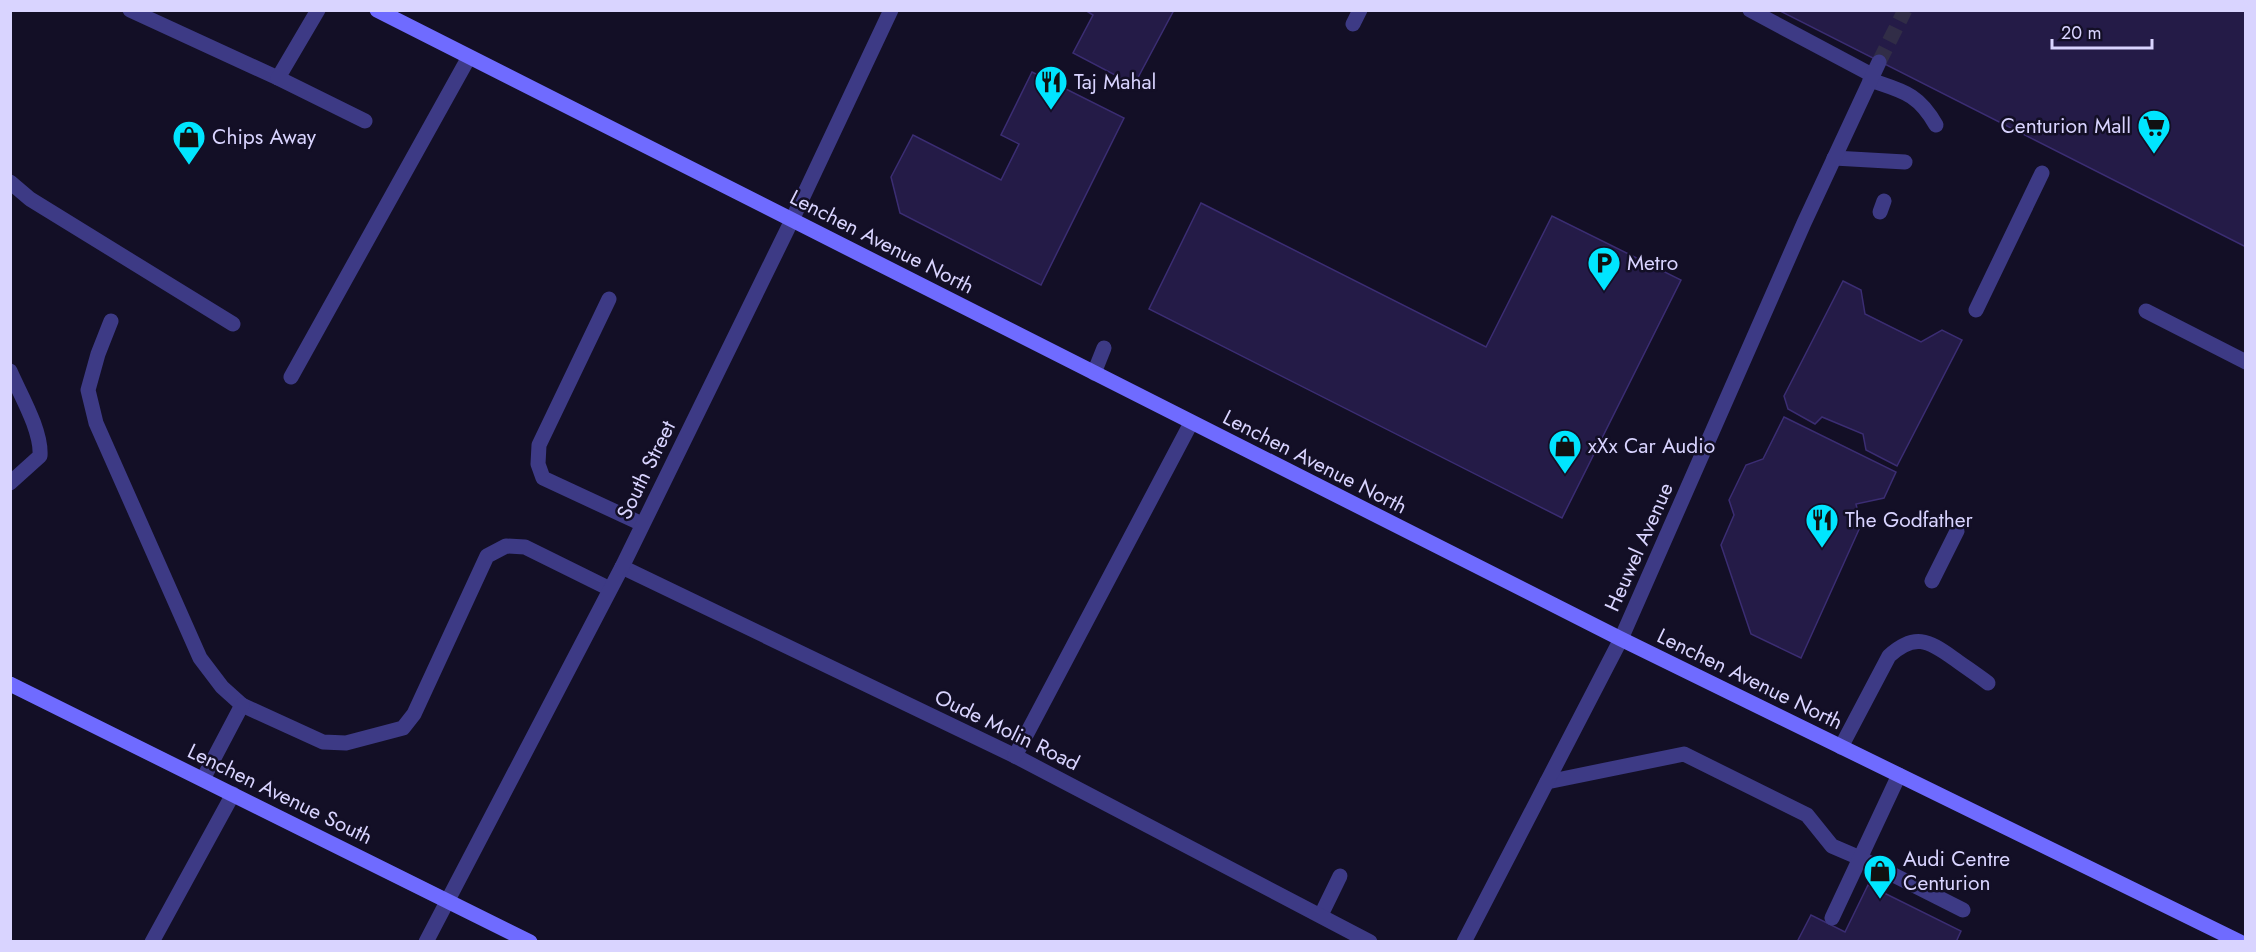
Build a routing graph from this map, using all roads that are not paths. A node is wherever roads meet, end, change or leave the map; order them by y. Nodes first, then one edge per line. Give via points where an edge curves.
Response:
1 (130, 10) edge
2 (318, 10) edge
3 (376, 10) edge
4 (891, 10) edge
5 (1750, 10) edge
6 (469, 57) junction
7 (1874, 72) junction
8 (278, 78) junction
9 (365, 120) dead end
10 (1936, 125) dead end
11 (1834, 158) junction
12 (1905, 162) dead end
13 (2042, 173) dead end
14 (10, 182) edge
15 (792, 220) junction
16 (609, 299) dead end
17 (1976, 310) dead end
18 (2146, 311) dead end
19 (111, 321) dead end
20 (233, 324) dead end
21 (1104, 348) dead end
22 (2246, 362) edge
23 (10, 371) edge
24 (1094, 373) junction
25 (291, 377) dead end
26 (1191, 423) junction
27 (10, 483) edge
28 (642, 524) junction
29 (1957, 531) dead end
30 (622, 567) junction
31 (1932, 581) dead end
32 (610, 589) junction
33 (1621, 639) junction
34 (1988, 683) dead end
35 (10, 684) edge
36 (242, 705) junction
37 (1841, 747) junction
38 (1015, 756) junction
39 (1899, 775) junction
40 (203, 779) junction
41 (1547, 782) junction
42 (232, 794) junction
43 (1860, 858) junction
44 (1340, 876) dead end
45 (447, 900) junction
46 (1963, 910) dead end
47 (1321, 915) junction
48 (1832, 918) dead end
49 (152, 942) edge
50 (426, 942) edge
51 (530, 942) edge
52 (1370, 942) edge
53 (1464, 942) edge
54 (2240, 942) edge

1 - 8 street
2 - 8 street
3 - 6 main road, Lenchen Avenue North
4 - 15 street, South Street
5 - 7 street
6 - 15 main road, Lenchen Avenue North
6 - 25 street
7 - 10 street via 1920,101
7 - 11 street, Heuwel Avenue
8 - 9 street
11 - 12 street
11 - 33 street, Heuwel Avenue
13 - 17 street
14 - 20 street via 30,199
15 - 24 main road, Lenchen Avenue North
15 - 28 street, South Street
16 - 28 street via 538,445 538,464 543,478
18 - 22 street
19 - 36 street via 88,390 96,423 200,658
21 - 24 street
23 - 27 street via 41,447 40,456
24 - 26 main road, Lenchen Avenue North
26 - 33 main road, Lenchen Avenue North
26 - 38 street
28 - 30 street, South Street
29 - 31 street
30 - 32 street, South Street
30 - 38 street, Oude Molin Road
32 - 36 street via 525,547 506,546 488,556 414,714 403,728 346,743 323,742
32 - 45 street, South Street
33 - 37 main road, Lenchen Avenue North
33 - 41 street, Heuwel Avenue
34 - 37 street via 1932,643 1912,641 1890,656
35 - 40 main road, Lenchen Avenue South
36 - 40 street
37 - 39 main road, Lenchen Avenue North
38 - 47 street, Oude Molin Road
39 - 43 street
39 - 54 main road, Lenchen Avenue North
40 - 42 main road, Lenchen Avenue South
41 - 43 street via 1684,754 1807,814 1832,846
41 - 53 street, Heuwel Avenue
42 - 45 main road, Lenchen Avenue South
42 - 49 street
43 - 46 street
43 - 48 street
44 - 47 street
45 - 50 street, South Street
45 - 51 main road, Lenchen Avenue South
47 - 52 street, Oude Molin Road

